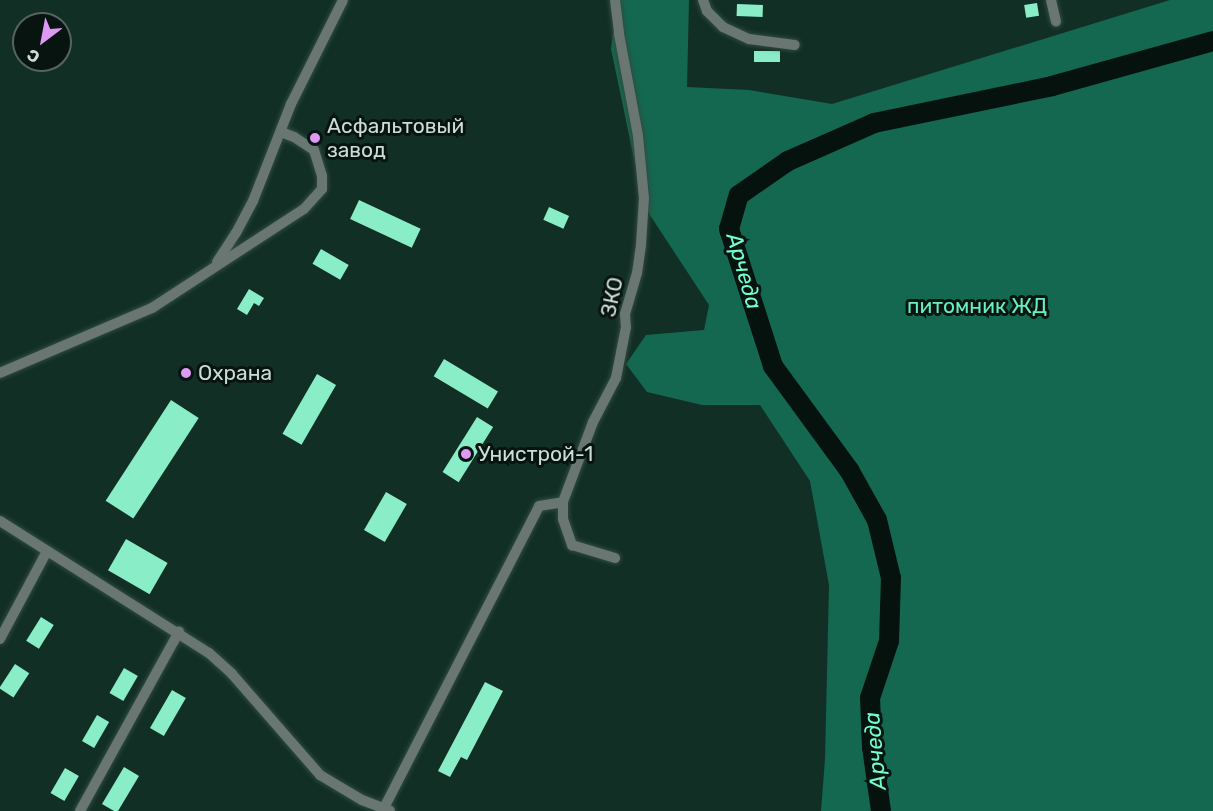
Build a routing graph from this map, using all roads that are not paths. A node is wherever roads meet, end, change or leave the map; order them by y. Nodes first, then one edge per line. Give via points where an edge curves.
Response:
1 (343, 0) edge
2 (615, 0) edge
3 (704, 0) edge
4 (1051, 0) edge
5 (1056, 21) dead end
6 (795, 45) dead end
7 (281, 132) junction
8 (215, 265) junction
9 (0, 373) edge
10 (563, 502) junction
11 (0, 521) edge
12 (47, 551) junction
13 (615, 558) dead end
14 (179, 632) junction
15 (0, 639) edge
16 (387, 809) edge
17 (80, 811) edge

1 - 7 street
2 - 10 street, ЗКО via 638,136 644,198 641,245 616,378 593,422
3 - 6 street via 707,11 723,27 749,39
4 - 5 street
7 - 8 street via 249,209
7 - 8 street via 314,150 322,189 304,209
8 - 9 street via 152,308
10 - 13 street, ЗКО via 563,519 572,545
10 - 16 street via 539,506
11 - 12 street
12 - 14 street
12 - 15 street
14 - 16 street via 210,653 232,675 320,775 362,800
14 - 17 street

